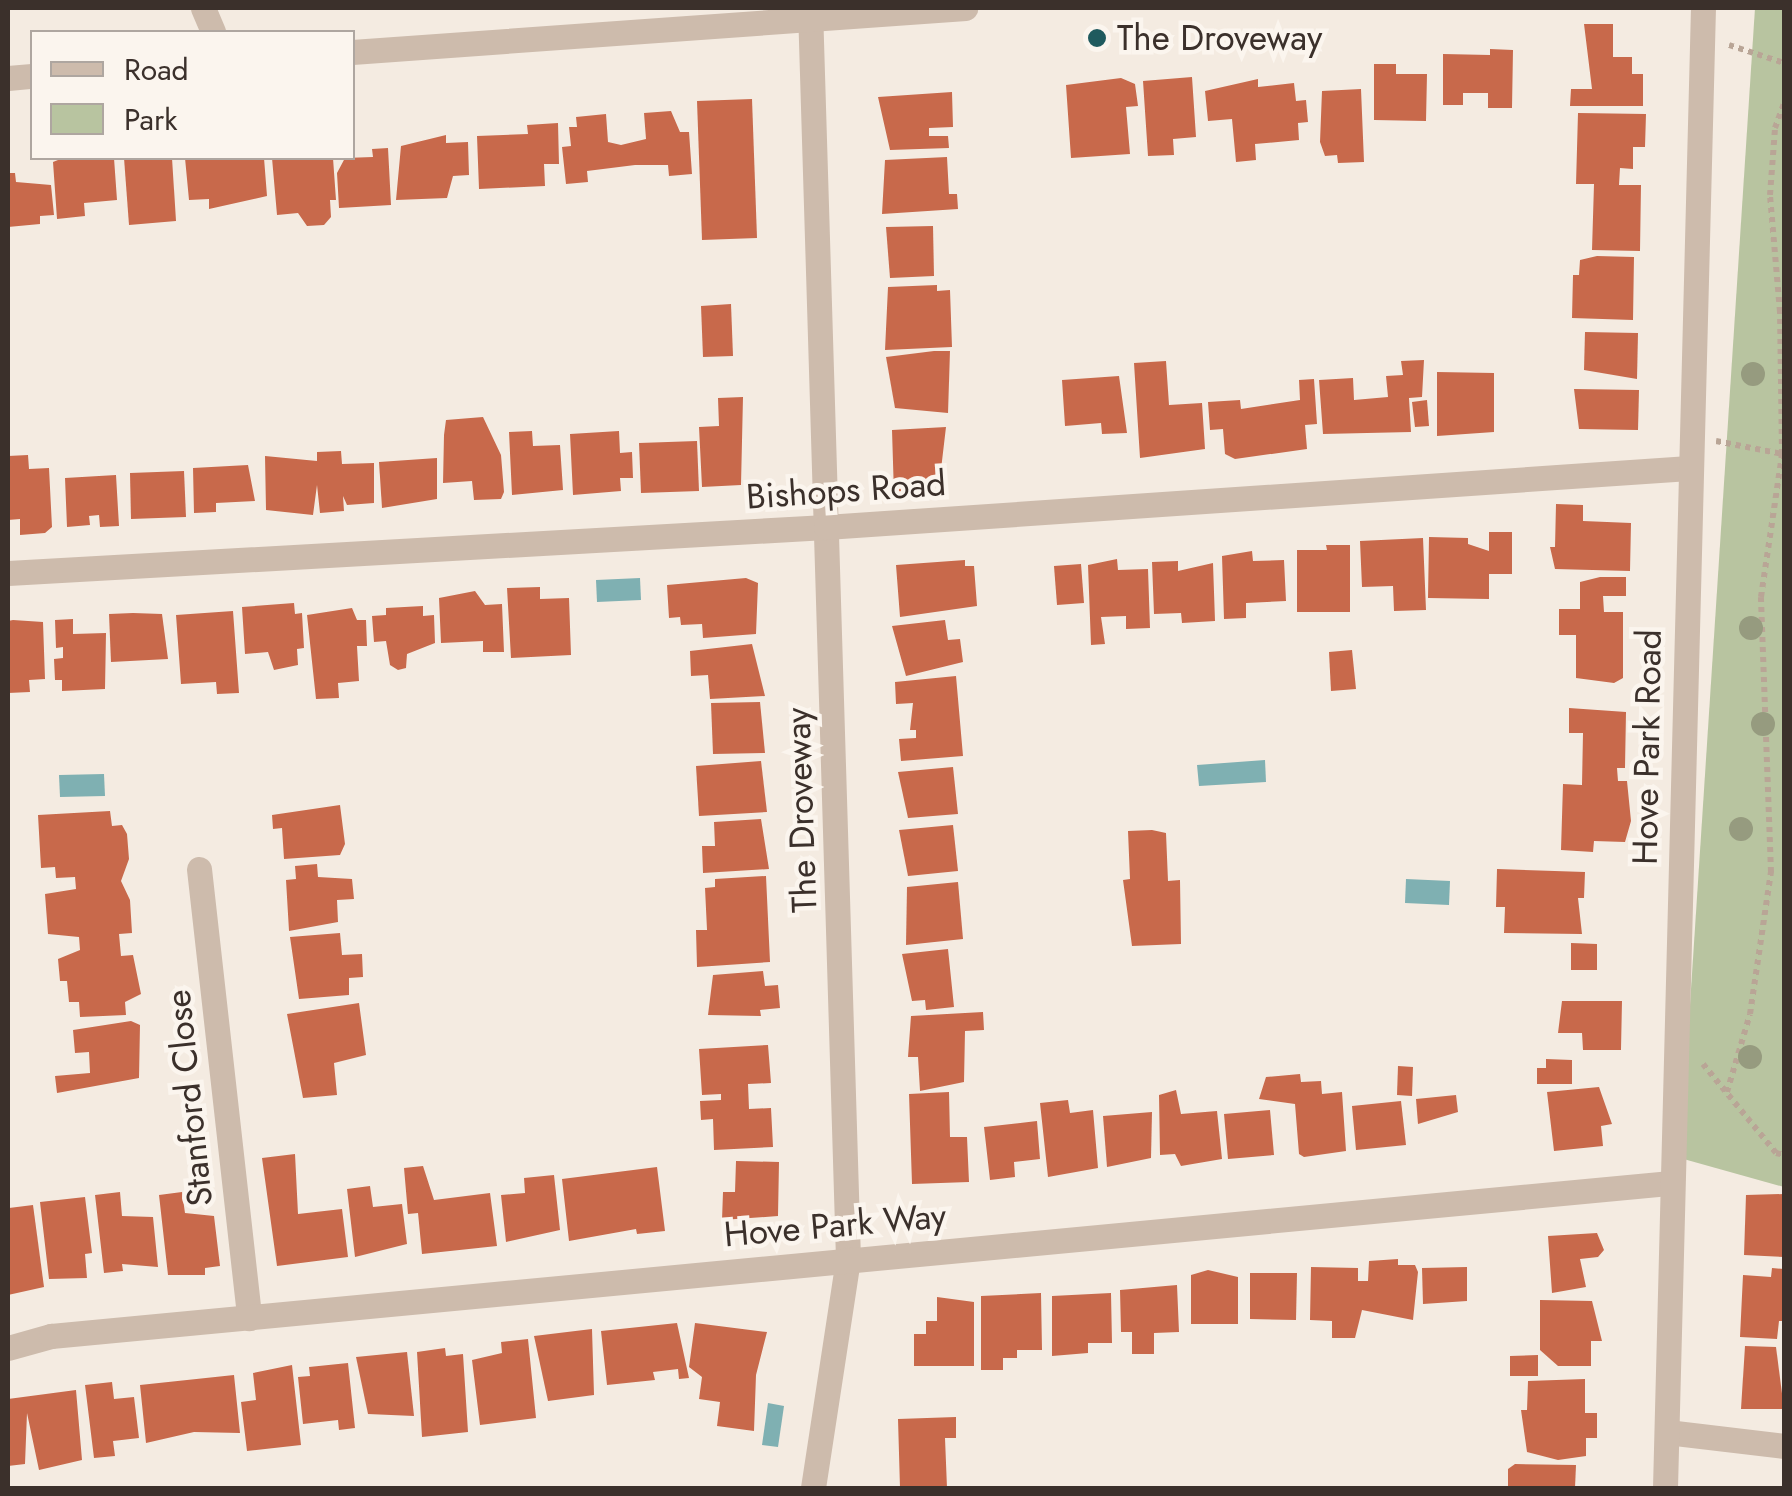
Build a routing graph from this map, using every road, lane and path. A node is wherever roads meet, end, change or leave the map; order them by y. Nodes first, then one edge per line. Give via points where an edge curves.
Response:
1 (965, 8) edge
2 (1703, 8) edge
3 (810, 13) edge
4 (1702, 36) junction
5 (355, 52) edge
6 (1784, 63) edge
7 (1784, 103) edge
8 (1782, 454) junction
9 (1690, 458) junction
10 (826, 528) junction
11 (8, 573) edge
12 (199, 869) dead end
13 (1784, 1155) edge
14 (1672, 1183) junction
15 (848, 1259) junction
16 (249, 1318) junction
17 (8, 1348) edge
18 (1667, 1432) junction
19 (1784, 1446) edge
20 (812, 1488) edge
21 (1665, 1488) edge

1 - 3 street
2 - 4 street, Hove Park Road
3 - 5 street
3 - 10 street, The Droveway
4 - 6 path
4 - 9 street, Hove Park Road
7 - 8 path via 1775,128 1770,195
8 - 9 path via 1725,439
8 - 13 path via 1761,596 1771,872 1750,1014 1727,1092
9 - 10 street, Bishops Road
9 - 14 street, Hove Park Road
10 - 11 street, Bishops Road
10 - 15 street, The Droveway
12 - 16 street, Stanford Close
14 - 15 street, Hove Park Way
14 - 18 street, Hove Park Road
15 - 16 street, Hove Park Way
15 - 20 street, The Droveway
16 - 17 street, Hove Park Way via 51,1336
18 - 19 street
18 - 21 street, Hove Park Road

